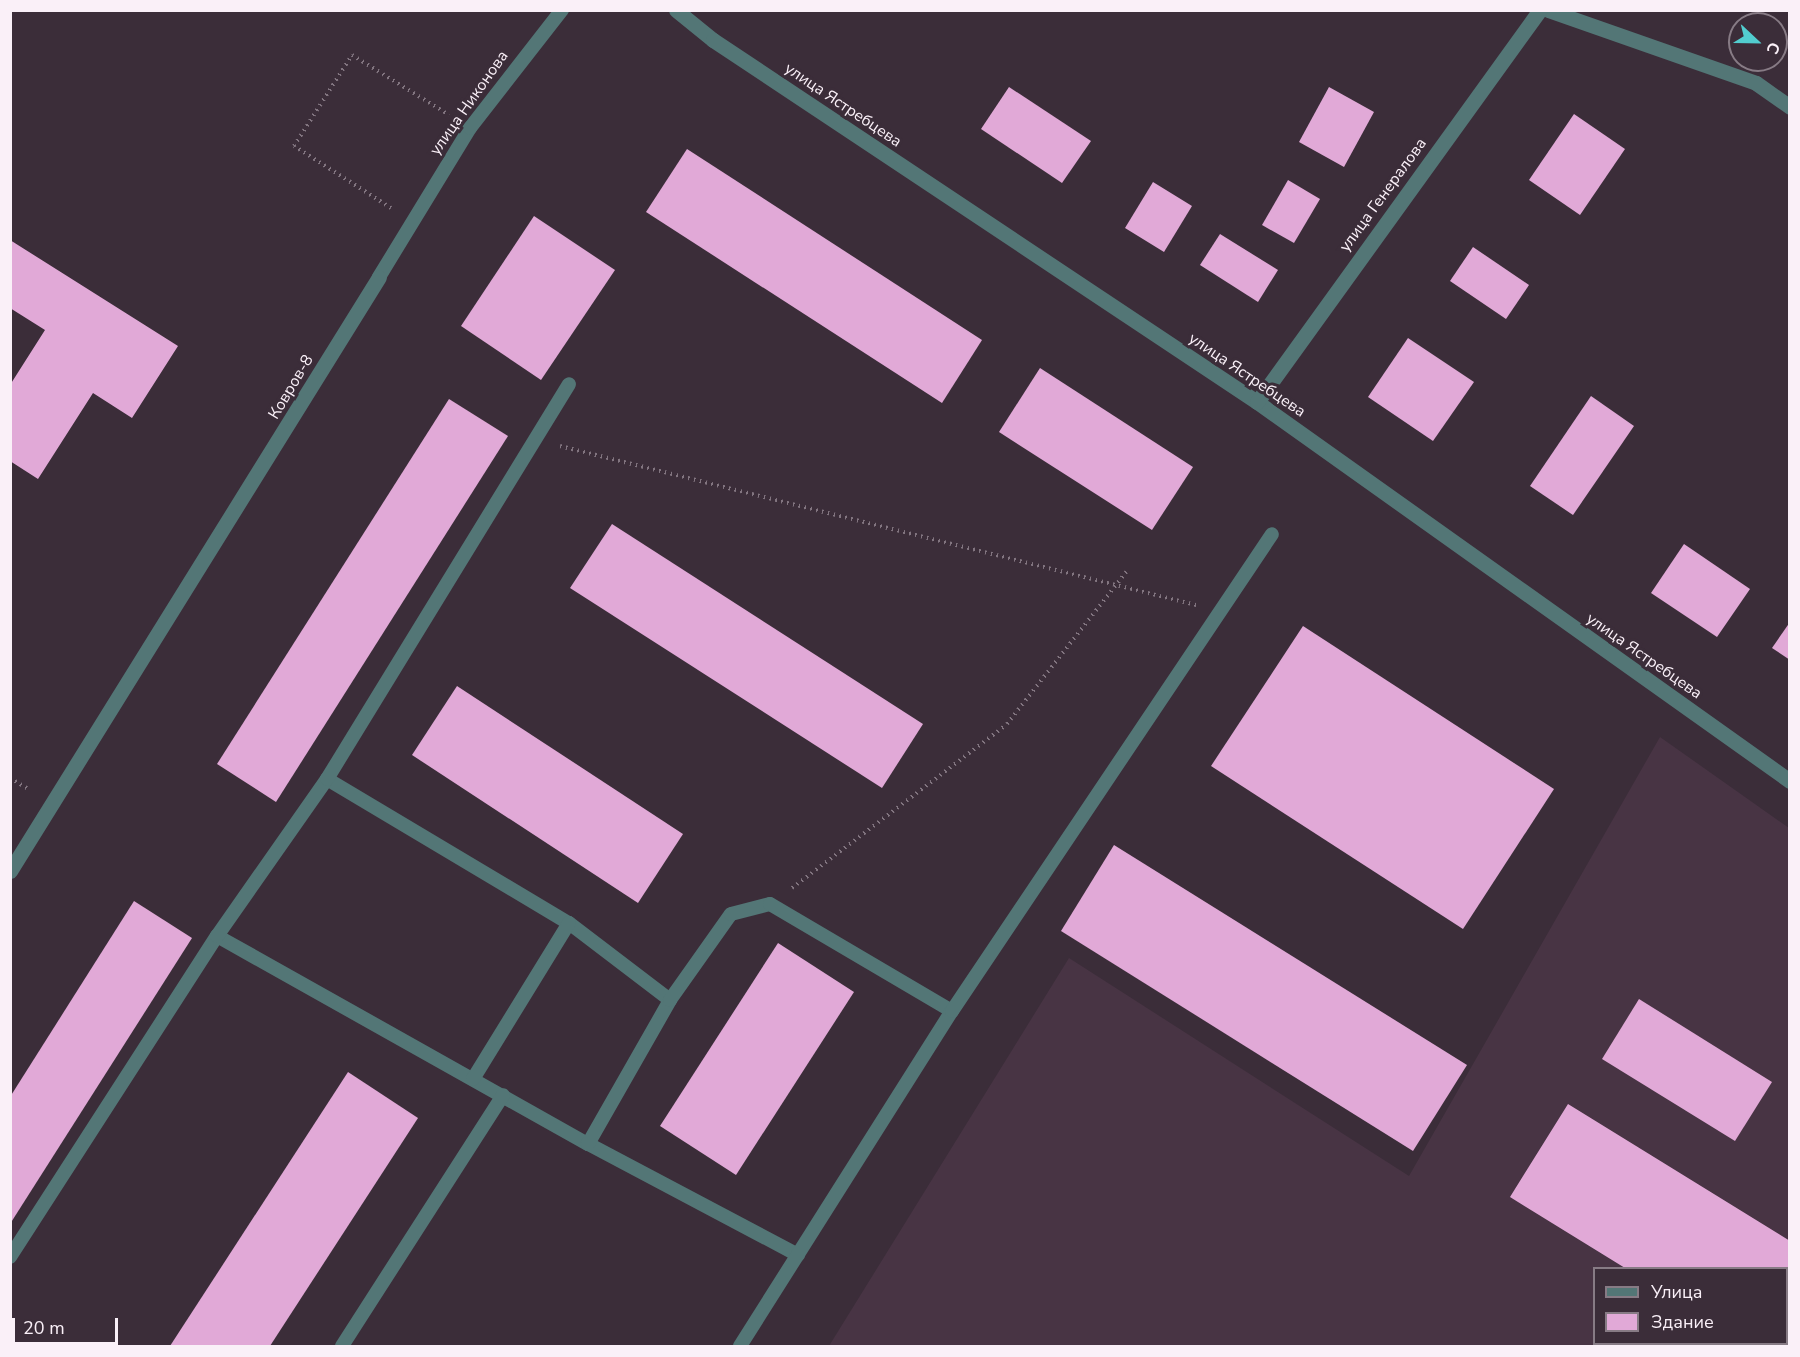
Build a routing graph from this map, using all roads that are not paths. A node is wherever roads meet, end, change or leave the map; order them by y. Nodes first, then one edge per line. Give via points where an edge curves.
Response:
1 (562, 10) edge
2 (676, 10) edge
3 (1540, 10) edge
4 (1548, 10) edge
5 (1790, 107) edge
6 (380, 277) joint
7 (569, 384) dead end
8 (1257, 402) junction
9 (1272, 534) dead end
10 (327, 779) junction
11 (1790, 781) edge
12 (10, 871) edge
13 (569, 923) junction
14 (217, 936) junction
15 (670, 1000) junction
16 (952, 1011) junction
17 (473, 1079) junction
18 (503, 1095) junction
19 (588, 1144) junction
20 (798, 1255) junction
21 (10, 1257) edge
22 (342, 1347) edge
23 (740, 1347) edge

1 - 6 lane, улица Никонова via 470,128
2 - 8 street, улица Ястребцева via 713,40
3 - 8 street, улица Генералова
4 - 5 street via 1756,83
6 - 12 street, Ковров-8
7 - 10 lane
8 - 11 street, улица Ястребцева
9 - 16 lane
10 - 13 lane
10 - 14 lane
13 - 15 lane
13 - 17 lane
14 - 17 lane
14 - 21 lane
15 - 16 lane via 731,914 770,904
15 - 19 lane
16 - 20 lane
17 - 18 lane
18 - 19 lane
18 - 22 lane
19 - 20 lane
20 - 23 lane

